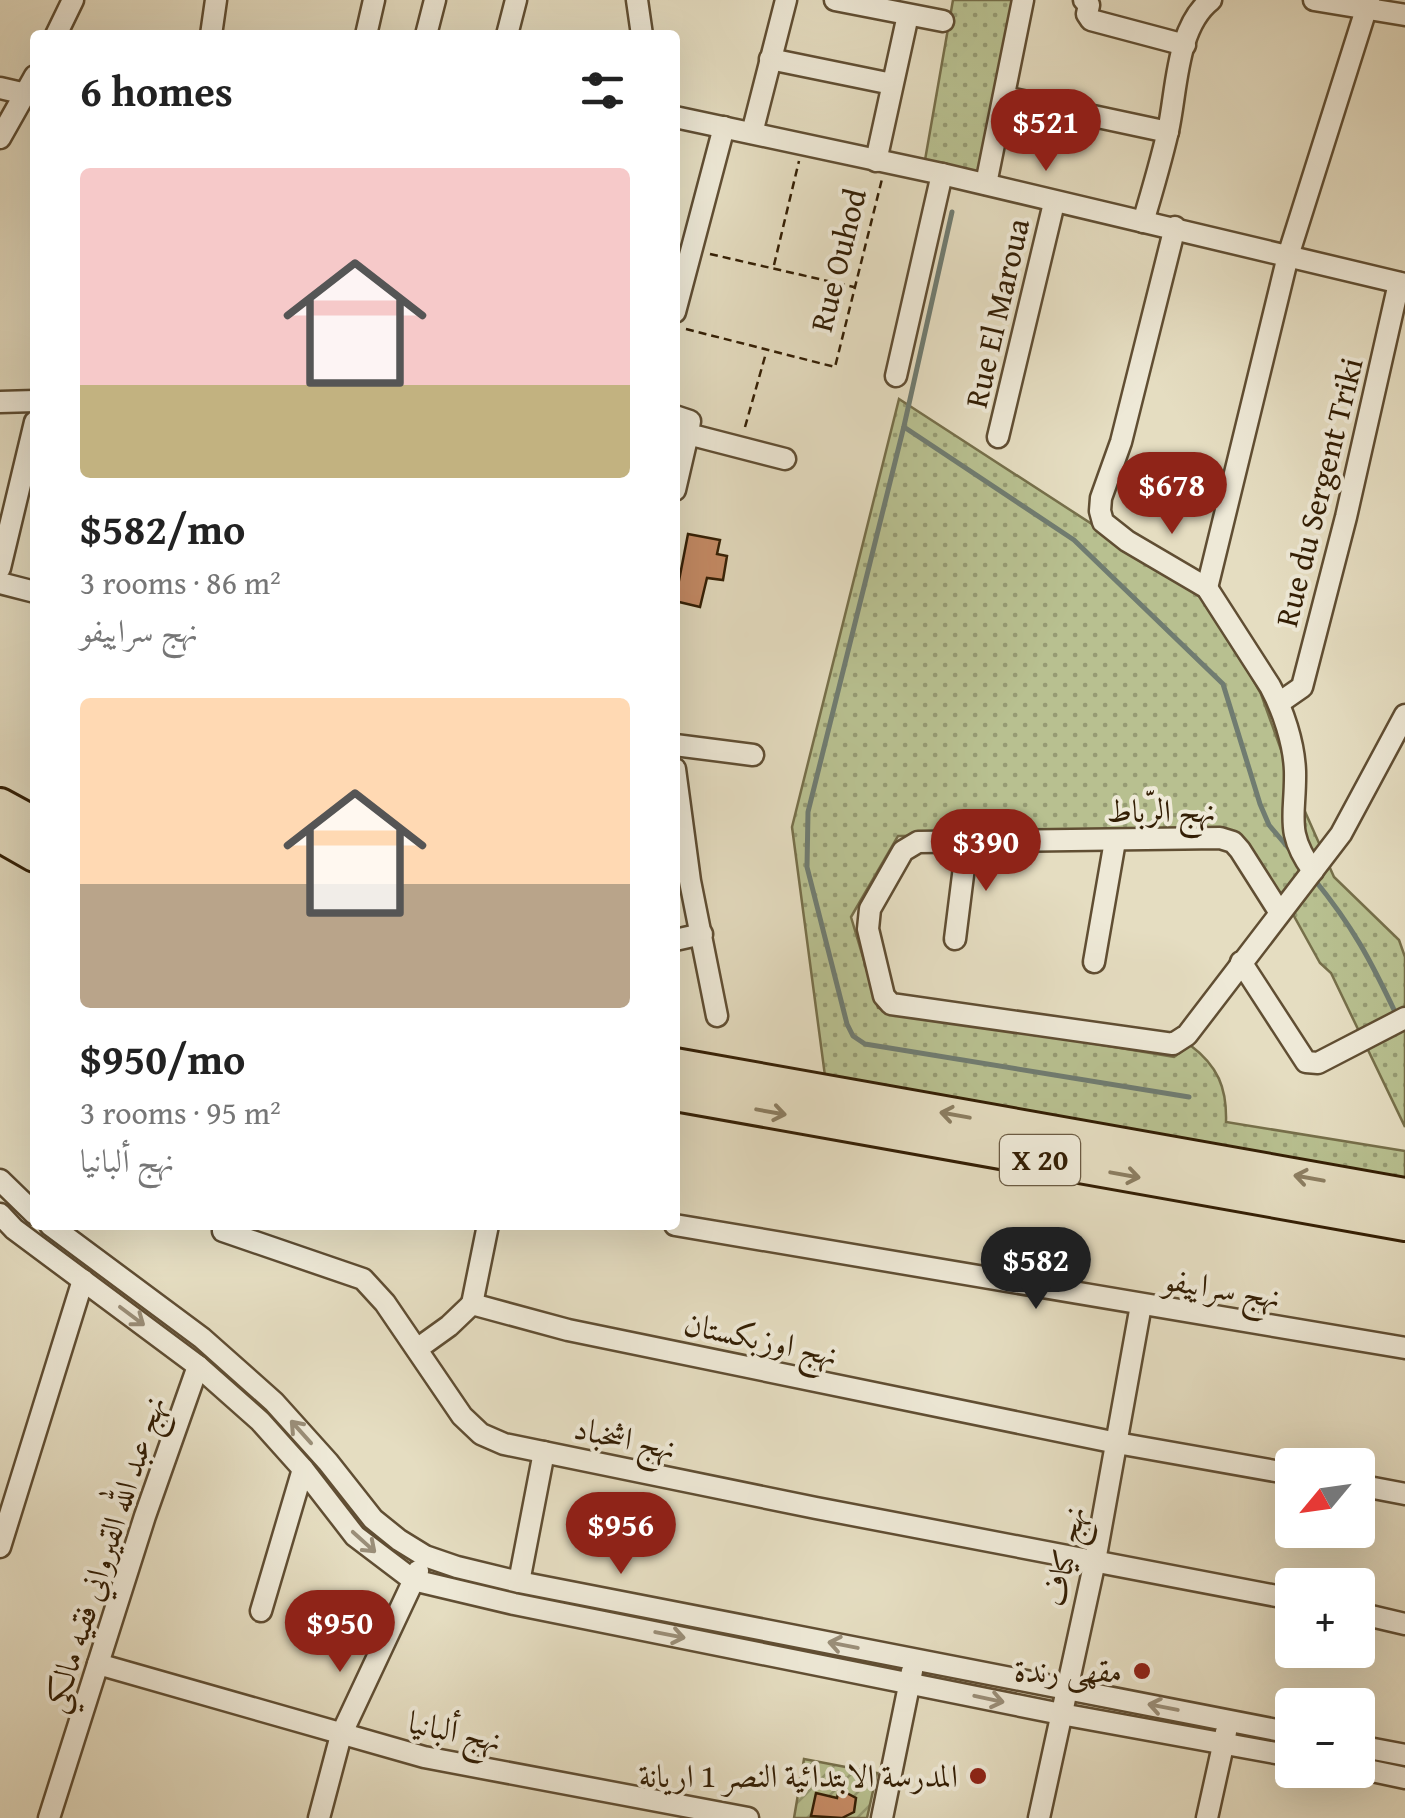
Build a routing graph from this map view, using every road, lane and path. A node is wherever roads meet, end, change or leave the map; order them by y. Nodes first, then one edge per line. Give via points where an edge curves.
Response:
1 (73, 0) edge
2 (216, 0) edge
3 (374, 0) edge
4 (435, 0) edge
5 (516, 0) edge
6 (638, 0) edge
7 (786, 0) edge
8 (835, 0) edge
9 (1023, 0) edge
10 (1084, 0) edge
11 (1212, 0) edge
12 (1314, 0) edge
13 (1368, 3) edge
14 (867, 4) edge
15 (1195, 8) edge
16 (1405, 14) edge
17 (908, 15) junction
18 (943, 20) dead end
19 (58, 30) edge
20 (212, 30) edge
21 (367, 30) edge
22 (427, 30) edge
23 (508, 30) edge
24 (641, 30) edge
25 (1185, 45) junction
26 (770, 59) junction
27 (892, 84) junction
28 (30, 85) edge
29 (0, 88) edge
30 (1004, 97) junction
31 (680, 118) edge
32 (724, 127) junction
33 (1168, 132) junction
34 (752, 133) junction
35 (0, 138) edge
36 (802, 145) junction
37 (881, 162) junction
38 (942, 174) junction
39 (986, 184) junction
40 (1054, 202) junction
41 (1144, 222) junction
42 (1176, 228) junction
43 (693, 250) junction
44 (1288, 256) junction
45 (773, 266) junction
46 (1402, 283) edge
47 (855, 288) junction
48 (680, 295) edge
49 (680, 327) edge
50 (767, 352) junction
51 (896, 376) dead end
52 (0, 402) edge
53 (30, 402) edge
54 (680, 418) edge
55 (688, 434) junction
56 (998, 438) dead end
57 (30, 443) edge
58 (739, 447) junction
59 (784, 459) dead end
60 (680, 468) edge
61 (0, 568) edge
62 (0, 584) edge
63 (1207, 588) junction
64 (30, 591) edge
65 (1279, 703) junction
66 (1405, 716) edge
67 (680, 746) edge
68 (753, 755) dead end
69 (0, 805) edge
70 (30, 821) edge
71 (0, 835) edge
72 (680, 838) edge
73 (1115, 841) junction
74 (967, 843) junction
75 (30, 852) edge
76 (1313, 871) junction
77 (683, 880) edge
78 (1280, 913) junction
79 (702, 934) junction
80 (680, 939) edge
81 (955, 939) dead end
82 (1094, 962) dead end
83 (1241, 962) junction
84 (716, 1016) dead end
85 (1405, 1018) edge
86 (680, 1066) edge
87 (680, 1095) edge
88 (0, 1180) edge
89 (1405, 1195) edge
90 (30, 1209) edge
91 (0, 1214) edge
92 (1405, 1224) edge
93 (680, 1226) edge
94 (57, 1230) edge
95 (487, 1230) edge
96 (223, 1231) dead end
97 (84, 1280) junction
98 (472, 1304) junction
99 (1141, 1305) junction
100 (1405, 1348) edge
101 (417, 1349) junction
102 (198, 1366) junction
103 (1118, 1443) junction
104 (544, 1452) junction
105 (303, 1468) junction
106 (1275, 1471) edge
107 (1375, 1488) edge
108 (1405, 1494) edge
109 (0, 1547) edge
110 (425, 1556) junction
111 (1096, 1561) junction
112 (413, 1580) junction
113 (519, 1582) junction
114 (1275, 1596) edge
115 (261, 1611) dead end
116 (1375, 1617) edge
117 (1405, 1624) edge
118 (914, 1660) junction
119 (98, 1664) junction
120 (910, 1683) junction
121 (1067, 1687) junction
122 (1062, 1714) junction
123 (1230, 1720) junction
124 (1275, 1729) edge
125 (341, 1734) junction
126 (1223, 1742) junction
127 (1375, 1749) edge
128 (1275, 1753) edge
129 (1405, 1755) edge
130 (1375, 1772) edge
131 (1405, 1778) edge
132 (49, 1818) edge
133 (320, 1818) edge
134 (748, 1818) edge
135 (882, 1818) edge
136 (1038, 1818) edge
137 (1207, 1818) edge

1 - 19 street
2 - 20 street
3 - 21 street
4 - 22 street
5 - 23 street
6 - 24 street
7 - 26 street
8 - 14 street
9 - 30 street
10 - 25 street via 1091,20
11 - 15 street
12 - 13 street
13 - 16 street
13 - 44 street
14 - 17 street
15 - 25 street
17 - 18 street
17 - 27 street
25 - 33 street
26 - 27 street
26 - 34 street
27 - 37 street
28 - 29 street
28 - 35 street
30 - 33 street
30 - 39 street
31 - 32 street
32 - 34 street
32 - 43 street
33 - 41 street
34 - 36 street
36 - 37 street
36 - 45 path
37 - 38 street
37 - 47 path, Rue Ouhod
38 - 39 street
38 - 51 street
39 - 40 street
40 - 41 street
40 - 56 street, Rue El Maroua
41 - 42 street
42 - 44 street
42 - 63 street via 1100,511 1103,522 1127,541
43 - 45 path
43 - 48 street
44 - 46 street
44 - 63 street
45 - 47 path
46 - 65 street, Rue du Sergent Triki via 1302,688
47 - 50 path, Rue Ouhod via 835,367
49 - 50 path
50 - 58 path
52 - 53 street
54 - 55 street via 690,421
55 - 58 street
55 - 60 street
57 - 61 street
58 - 59 street
62 - 64 street
63 - 65 street
65 - 76 street via 1294,757 1294,839
66 - 76 street via 1350,819
67 - 68 street
69 - 70 highway
71 - 75 highway
72 - 77 street
73 - 74 street, نهج الرّباط
73 - 78 street, نهج الرّباط via 1233,842
73 - 82 street
74 - 81 street
74 - 83 street, نهج الرّباط via 910,844 886,880 868,919 890,1004 1173,1044 1187,1036
76 - 78 street
77 - 79 street
78 - 83 street
79 - 80 street
79 - 84 street
83 - 85 street via 1306,1062 1318,1063
89 -> 86 highway, X 20
87 -> 92 highway, X 20
88 - 90 street
91 - 97 street
93 - 99 street, نهج سراييفو
110 -> 94 street via 374,1519 302,1432 202,1338
95 - 98 street
96 - 101 street, نهج اشخباد via 363,1279
97 -> 102 street
97 - 109 street
98 - 101 street
98 - 103 street, نهج اوزبكستان via 568,1330
99 - 100 street, نهج سراييفو
99 - 103 street, نهج كياف
101 - 104 street, نهج اشخباد via 480,1434
102 - 105 street
102 - 119 street, نهج عبد الله القيرواني فقيه مالكي
103 - 106 street, نهج اوزبكستان
103 - 111 street, نهج كياف
104 - 111 street, نهج اشخباد
104 - 113 street
105 -> 112 street via 355,1536
105 - 115 street
107 - 108 street
110 - 112 street
110 - 113 street
111 - 114 street, نهج اشخباد
111 - 121 street, نهج كياف
112 -> 120 street
112 - 125 street
118 -> 113 street
116 - 117 street
118 - 120 street
118 - 121 street
119 - 125 street, نهج ألبانيا
119 - 132 street, نهج عبد الله القيرواني فقيه مالكي
120 -> 122 street
120 - 135 street
121 - 122 street, نهج كياف
123 -> 121 street
122 - 126 street
122 - 136 street, نهج كياف
123 - 124 street
123 - 126 street
125 - 133 street
125 - 134 street, نهج ألبانيا via 424,1757
126 - 128 street
126 - 137 street
127 - 129 street
130 - 131 street

